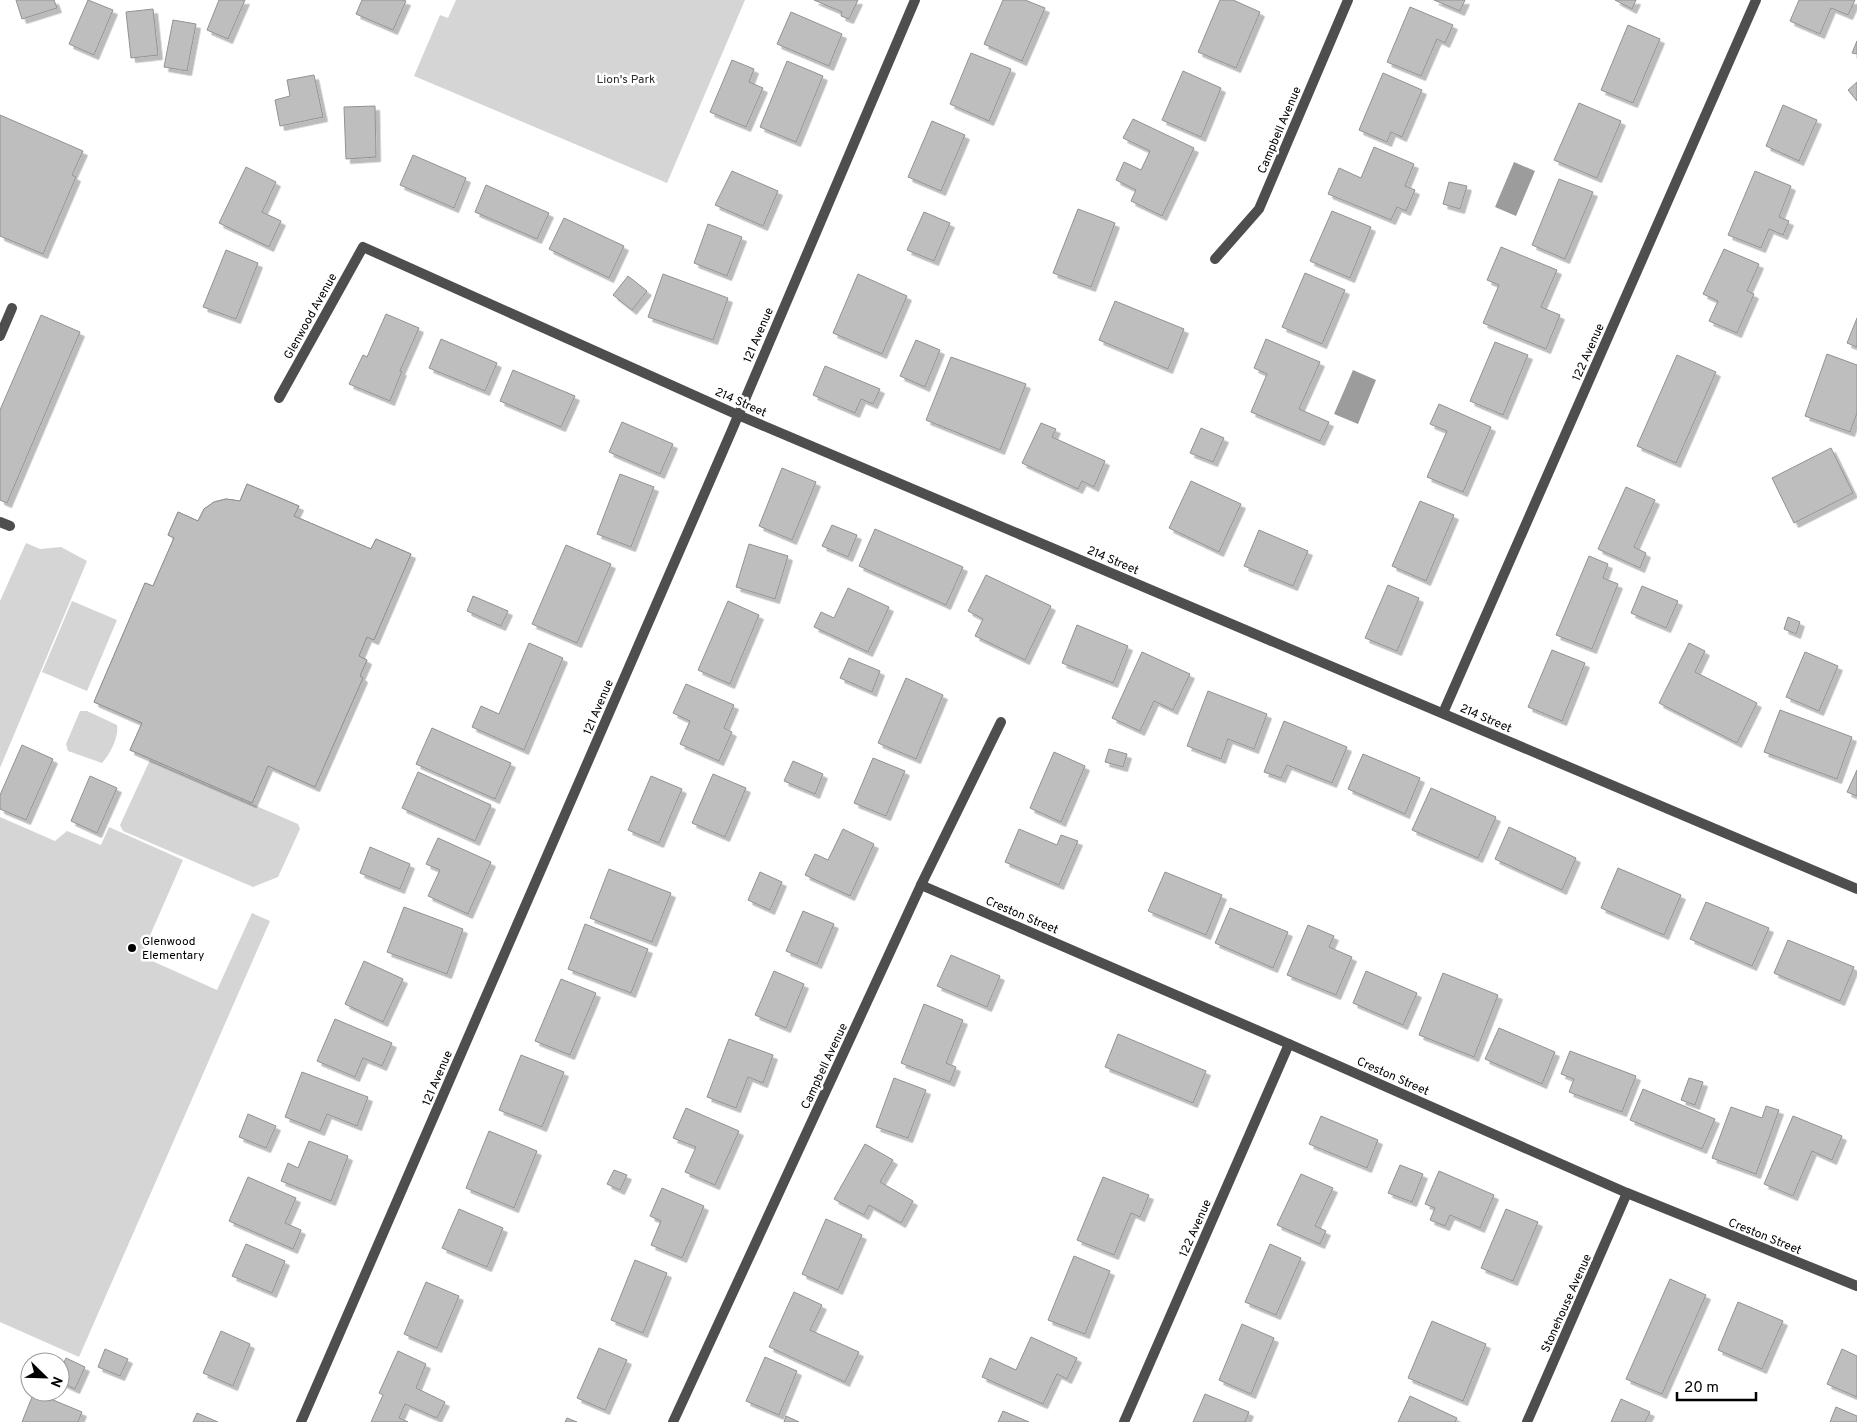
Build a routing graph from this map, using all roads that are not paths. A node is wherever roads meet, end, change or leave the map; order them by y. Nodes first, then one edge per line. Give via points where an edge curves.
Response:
1 (915, 0) edge
2 (1348, 0) edge
3 (1756, 0) edge
4 (363, 246) joint
5 (1215, 259) dead end
6 (12, 308) dead end
7 (0, 336) edge
8 (279, 398) dead end
9 (738, 415) junction
10 (1443, 713) junction
11 (1001, 722) dead end
12 (922, 885) junction
13 (1857, 889) edge
14 (1289, 1044) junction
15 (1628, 1194) junction
16 (1857, 1286) edge
17 (301, 1422) edge
18 (672, 1422) edge
19 (1124, 1422) edge
20 (1527, 1422) edge

1 - 9 street, 121 Avenue
2 - 5 street, Campbell Avenue via 1258,210
3 - 10 street, 122 Avenue
4 - 8 street, Glenwood Avenue
4 - 9 street, 214 Street
6 - 7 street
9 - 10 street, 214 Street
9 - 17 street, 121 Avenue
10 - 13 street, 214 Street
11 - 12 street, Campbell Avenue
12 - 14 street, Creston Street
12 - 18 street, Campbell Avenue
14 - 15 street, Creston Street
14 - 19 street, 122 Avenue
15 - 16 street, Creston Street
15 - 20 street, Stonehouse Avenue

